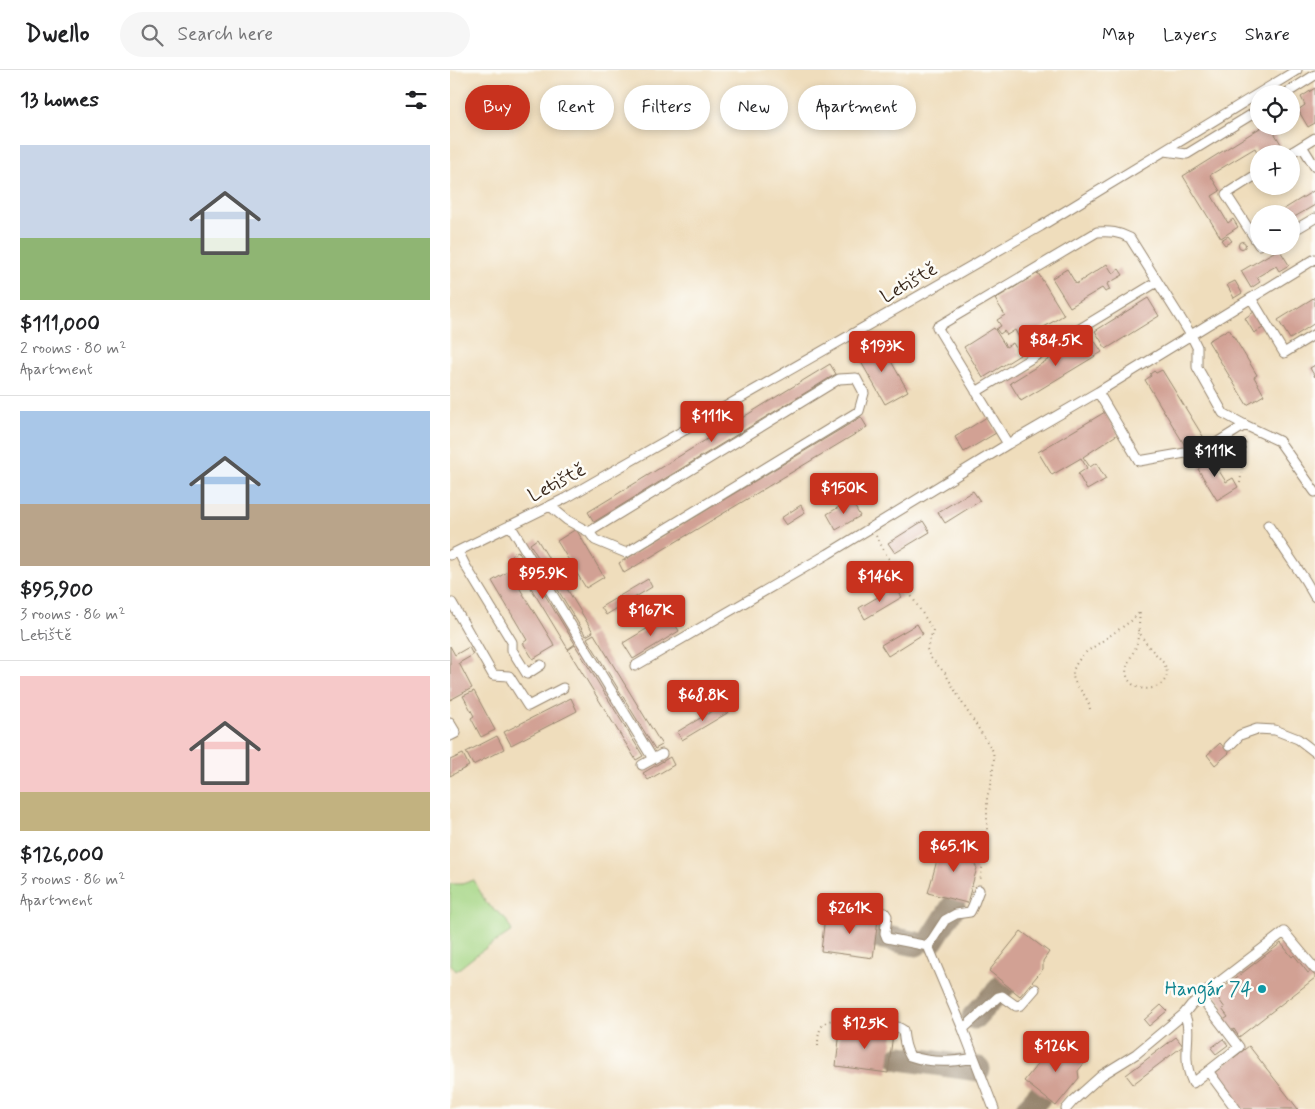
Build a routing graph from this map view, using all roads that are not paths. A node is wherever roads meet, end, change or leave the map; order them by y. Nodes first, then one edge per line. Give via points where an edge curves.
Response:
1 (1297, 70) edge
2 (1315, 75) edge
3 (1299, 85) edge
4 (1250, 116) edge
5 (1315, 138) edge
6 (1302, 146) joint
7 (1165, 151) junction
8 (1315, 167) edge
9 (1250, 179) edge
10 (1315, 218) edge
11 (1300, 227) edge
12 (1250, 232) edge
13 (1315, 259) edge
14 (1157, 282) junction
15 (1251, 298) junction
16 (1315, 334) edge
17 (1190, 335) junction
18 (976, 392) junction
19 (1098, 392) junction
20 (1242, 427) junction
21 (1008, 444) junction
22 (1315, 492) edge
23 (550, 506) junction
24 (510, 525) junction
25 (1268, 525) dead end
26 (589, 532) junction
27 (454, 553) edge
28 (1315, 597) edge
29 (450, 604) edge
30 (541, 665) dead end
31 (635, 666) dead end
32 (563, 688) dead end
33 (450, 723) edge
34 (450, 736) edge
35 (1229, 746) dead end
36 (1315, 752) edge
37 (662, 754) dead end
38 (653, 759) junction
39 (642, 765) dead end
40 (979, 890) road end
41 (864, 910) dead end
42 (928, 946) junction
43 (1315, 968) edge
44 (1035, 989) dead end
45 (1200, 996) junction
46 (1184, 1014) junction
47 (879, 1025) road end
48 (963, 1029) junction
49 (974, 1058) junction
50 (1208, 1071) junction
51 (994, 1109) edge
52 (1066, 1109) edge
53 (1236, 1109) edge

1 - 7 street, Letiště
2 - 3 street
4 - 7 street via 1187,154
5 - 6 street
6 - 8 street
7 - 23 street, Letiště via 1042,226
9 - 12 street via 1226,194
10 - 11 street
13 - 15 street
14 - 17 street
14 - 18 street
14 - 18 street via 1130,238 1121,233 1097,232 936,327
15 - 16 street via 1284,353
15 - 17 street
17 - 19 street
17 - 20 street via 1197,347 1197,367 1223,413
18 - 21 street
19 - 20 street via 1139,461 1214,445
19 - 21 street
20 - 22 street via 1279,442
21 - 31 street
23 - 24 street, Letiště
23 - 26 street
24 - 27 street, Letiště
24 - 38 street
25 - 28 street
26 - 26 street via 839,379 856,378 864,393 859,411 626,553 595,540
27 - 30 street via 465,565 512,642 512,650 527,674
29 - 32 street via 493,675 509,676 528,706
33 - 34 street via 456,733
35 - 36 street via 1240,735 1257,729 1275,730 1298,739
37 - 38 street
38 - 39 street
40 - 42 street via 970,912 945,920
41 - 42 street via 888,916 887,938
42 - 48 street
43 - 45 street via 1284,932
44 - 48 street via 1021,1005 1016,1006 1002,996 998,997
45 - 46 street
45 - 50 street via 1239,1047
46 - 50 street via 1188,1072 1193,1082
46 - 52 street via 1136,1054 1102,1075
47 - 49 street via 904,1030 908,1052 918,1059
48 - 49 street
49 - 51 street
50 - 53 street

